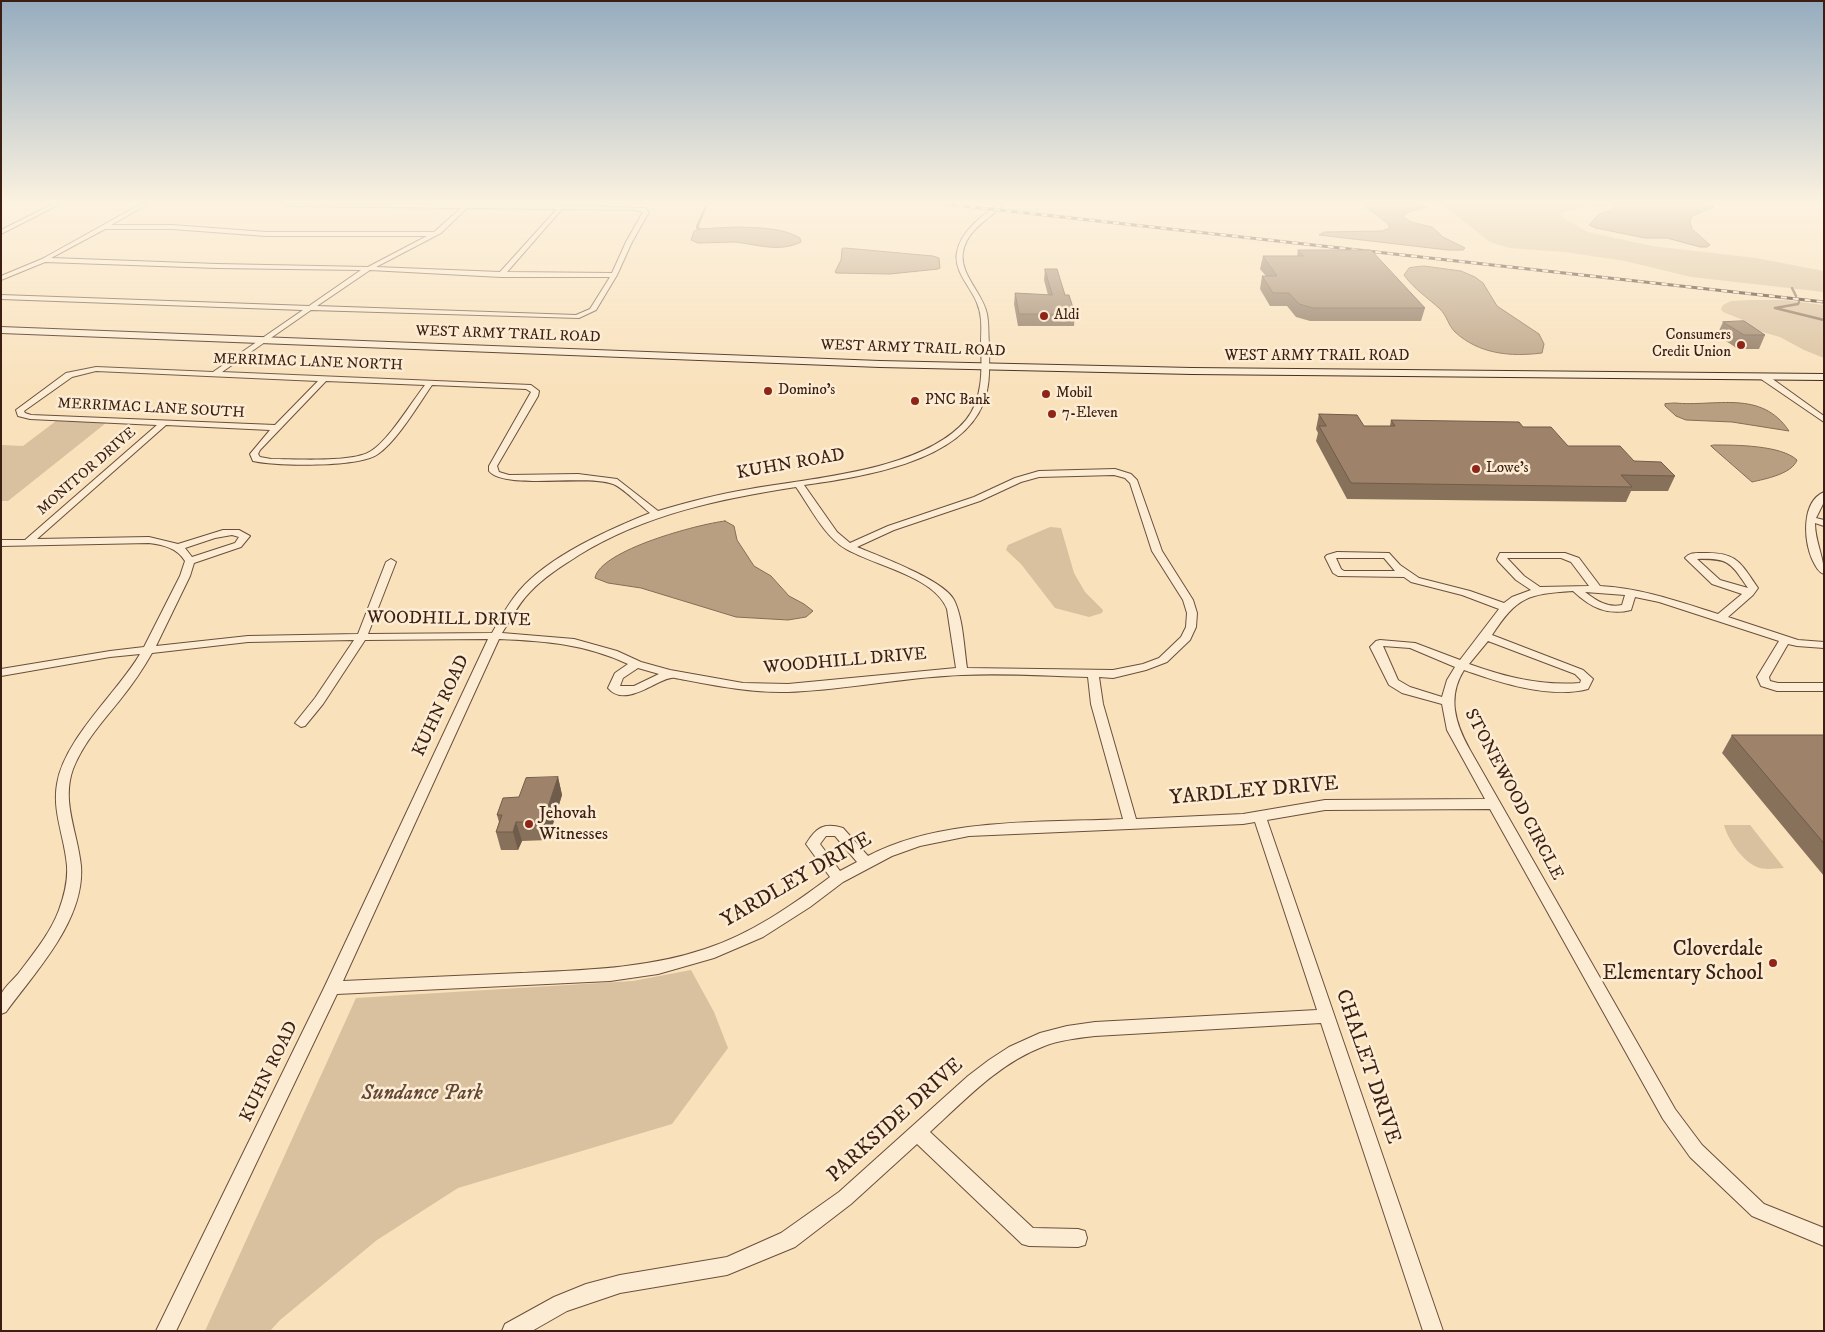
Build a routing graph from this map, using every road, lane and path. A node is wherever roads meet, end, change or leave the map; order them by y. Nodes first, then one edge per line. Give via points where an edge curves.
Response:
1 (29, 266) edge
2 (234, 266) edge
3 (372, 266) edge
4 (509, 266) edge
5 (618, 266) edge
6 (963, 266) edge
7 (368, 268) junction
8 (501, 275) junction
9 (614, 275) junction
10 (1, 278) edge
11 (1, 297) edge
12 (311, 309) junction
13 (1, 330) edge
14 (262, 340) junction
15 (273, 341) junction
16 (986, 366) junction
17 (216, 373) junction
18 (228, 374) junction
19 (1764, 377) junction
20 (1824, 377) edge
21 (325, 378) junction
22 (431, 382) junction
23 (23, 416) joint
24 (1824, 420) edge
25 (164, 423) junction
26 (278, 428) junction
27 (798, 483) junction
28 (1824, 495) edge
29 (655, 513) junction
30 (1810, 519) junction
31 (1824, 523) edge
32 (28, 542) junction
33 (1, 543) edge
34 (179, 547) junction
35 (849, 548) junction
36 (190, 561) junction
37 (390, 562) dead end
38 (1824, 571) edge
39 (1406, 574) junction
40 (1575, 588) junction
41 (1596, 588) junction
42 (1538, 590) junction
43 (1631, 593) junction
44 (1749, 593) junction
45 (1507, 608) junction
46 (1719, 619) junction
47 (362, 636) junction
48 (495, 636) junction
49 (1485, 636) junction
50 (1785, 640) junction
51 (1822, 647) edge
52 (148, 649) junction
53 (637, 664) junction
54 (1463, 665) junction
55 (962, 670) junction
56 (1, 673) edge
57 (669, 673) junction
58 (1093, 674) junction
59 (1824, 687) edge
60 (1447, 702) junction
61 (301, 723) dead end
62 (1494, 804) junction
63 (1260, 817) junction
64 (1130, 823) junction
65 (866, 863) junction
66 (838, 878) junction
67 (332, 988) junction
68 (1, 1007) edge
69 (1328, 1016) junction
70 (917, 1132) junction
71 (1824, 1237) edge
72 (1078, 1238) dead end
73 (166, 1331) edge
74 (512, 1331) edge
75 (1433, 1331) edge

1 - 10 street
2 - 7 street
3 - 7 street
4 - 8 street
5 - 9 street
6 - 16 street, KUHN ROAD via 982,307
7 - 8 street
7 - 12 street
8 - 9 street
9 - 12 street via 594,310 576,317
11 - 12 street
12 - 14 street
12 - 15 street via 312,312
13 - 14 main road, WEST ARMY TRAIL ROAD
14 - 15 main road, WEST ARMY TRAIL ROAD
14 - 17 street
15 - 16 main road, WEST ARMY TRAIL ROAD
15 - 18 street
16 - 19 main road, WEST ARMY TRAIL ROAD
16 - 27 street, KUHN ROAD via 984,394 979,408 957,433 935,447 848,475
17 - 18 street, MERRIMAC LANE NORTH
17 - 23 street, MERRIMAC LANE NORTH via 82,371 65,378 23,407 20,412
18 - 21 street, MERRIMAC LANE NORTH
19 - 20 main road, WEST ARMY TRAIL ROAD
19 - 24 street
21 - 22 street, MERRIMAC LANE NORTH
21 - 26 street
22 - 26 street via 384,445 373,454 352,460 258,460 255,452
22 - 29 street, MERRIMAC LANE NORTH via 533,389 534,396 493,466 496,474 518,478 578,477 618,482
23 - 25 street, MERRIMAC LANE SOUTH
25 - 26 street, MERRIMAC LANE SOUTH
25 - 32 street, MONITOR DRIVE
27 - 29 street, KUHN ROAD via 722,496
27 - 35 street via 834,534
28 - 30 street via 1817,502
29 - 48 street, KUHN ROAD via 609,533 555,566 523,593
30 - 31 street
30 - 38 street via 1813,549
32 - 33 street
32 - 34 street via 149,540
34 - 36 street
34 - 36 street via 229,532 245,536 238,545
35 - 55 street via 924,580 948,599
35 - 58 street, WOODHILL DRIVE via 891,528 977,499 1028,476 1056,472 1115,472 1128,476 1134,482 1157,551 1188,600 1191,626 1186,638 1163,660 1122,672
36 - 52 street
37 - 47 street
39 - 39 street via 1386,556 1330,557 1342,574
39 - 45 street via 1415,580
40 - 41 street, STONEWOOD CIRCLE
40 - 42 street, STONEWOOD CIRCLE
40 - 43 street via 1596,606 1607,610 1627,608
41 - 42 street via 1571,558 1562,555 1504,555 1502,559 1520,578
41 - 43 street, STONEWOOD CIRCLE
42 - 45 street, STONEWOOD CIRCLE via 1512,602
43 - 46 street, STONEWOOD CIRCLE via 1661,599
44 - 44 street via 1752,588 1731,559 1723,555 1690,558 1716,582
44 - 46 street
45 - 49 street, STONEWOOD CIRCLE
46 - 50 street, STONEWOOD CIRCLE
47 - 48 street, WOODHILL DRIVE
47 - 52 street, WOODHILL DRIVE via 248,639
47 - 61 street via 319,702
48 - 53 street, WOODHILL DRIVE via 574,642 614,653
48 - 67 street, KUHN ROAD
49 - 54 street, STONEWOOD CIRCLE
49 - 54 street via 1579,672 1587,679 1584,686 1551,687 1515,681
50 - 51 street, STONEWOOD CIRCLE
50 - 59 street via 1763,677 1765,682 1776,687
52 - 56 street, WOODHILL DRIVE
52 - 68 street via 132,677 82,741 68,768 61,797 74,868 70,898 64,915 44,948
53 - 57 street, WOODHILL DRIVE
53 - 57 street via 621,673 614,688 633,691
54 - 60 street, STONEWOOD CIRCLE via 1450,686
54 - 60 street via 1412,646 1380,643 1376,647 1393,682 1406,690
55 - 57 street, WOODHILL DRIVE via 788,688 744,687
55 - 58 street, WOODHILL DRIVE
58 - 64 street via 1097,704
60 - 62 street, STONEWOOD CIRCLE via 1454,732
62 - 63 street, YARDLEY DRIVE via 1325,804
62 - 71 street, STONEWOOD CIRCLE via 1682,1134 1758,1210
63 - 64 street, YARDLEY DRIVE
63 - 69 street, CHALET DRIVE
64 - 65 street, YARDLEY DRIVE via 968,831 902,846
65 - 66 street, YARDLEY DRIVE
65 - 66 street via 838,831 822,831 813,844
66 - 67 street, YARDLEY DRIVE via 758,933 709,954 658,968 610,975
67 - 73 street, KUHN ROAD
69 - 70 street, PARKSIDE DRIVE via 1067,1032 1040,1040 995,1065
69 - 75 street, CHALET DRIVE
70 - 72 street via 1029,1237
70 - 74 street, PARKSIDE DRIVE via 845,1198 788,1240 727,1266 620,1284 586,1294

